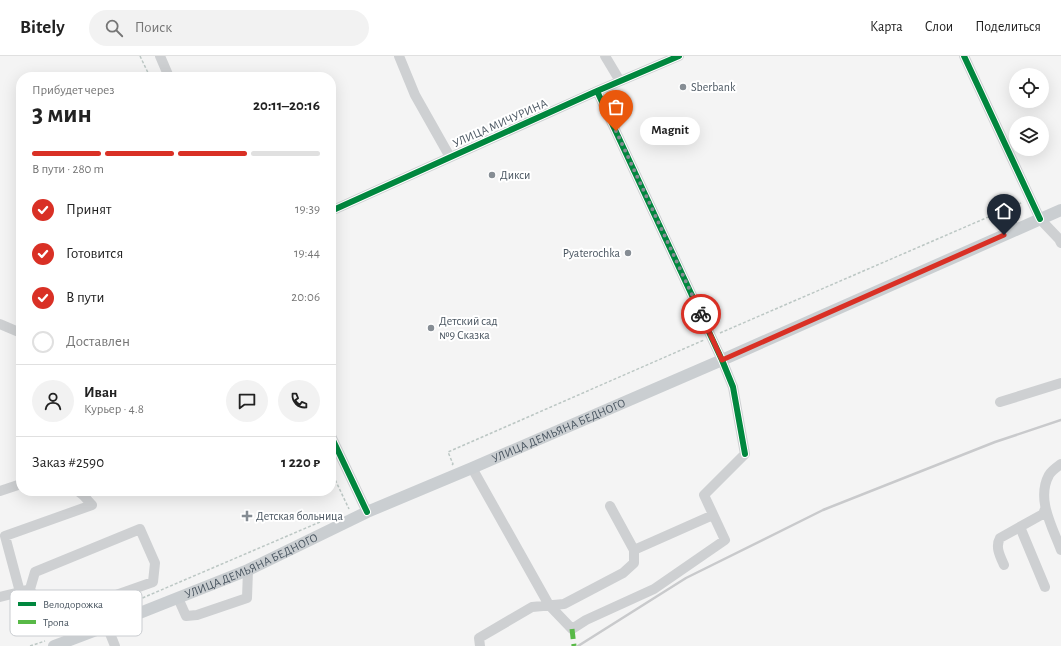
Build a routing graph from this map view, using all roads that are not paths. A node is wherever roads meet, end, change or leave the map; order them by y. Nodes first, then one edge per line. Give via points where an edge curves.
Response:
1 (160, 56) edge
2 (399, 56) edge
3 (605, 56) edge
4 (679, 56) edge
5 (964, 56) edge
6 (167, 72) edge
7 (620, 81) junction
8 (597, 91) junction
9 (450, 157) junction
10 (336, 209) edge
11 (1061, 210) edge
12 (1040, 219) junction
13 (1061, 243) edge
14 (0, 324) edge
15 (16, 332) edge
16 (722, 360) junction
17 (1061, 383) edge
18 (1000, 402) dead end
19 (336, 447) edge
20 (1061, 464) edge
21 (472, 468) junction
22 (16, 486) edge
23 (0, 491) edge
24 (84, 496) edge
25 (610, 506) dead end
26 (1045, 509) junction
27 (367, 512) junction
28 (713, 515) junction
29 (1020, 527) junction
30 (1000, 538) junction
31 (988, 543) dead end
32 (634, 550) junction
33 (1061, 550) edge
34 (1004, 565) dead end
35 (248, 570) junction
36 (1045, 586) dead end
37 (30, 589) joint
38 (19, 590) edge
39 (27, 590) edge
40 (130, 590) edge
41 (10, 594) edge
42 (0, 597) edge
43 (178, 598) junction
44 (549, 605) junction
45 (142, 610) edge
46 (69, 636) edge
47 (112, 636) edge
48 (49, 644) edge
49 (115, 646) edge
50 (479, 646) edge

1 - 6 street
2 - 9 street via 415,95
3 - 7 street
4 - 7 street, УЛИЦА МИЧУРИНА
5 - 12 street
7 - 8 street, УЛИЦА МИЧУРИНА
8 - 9 street, УЛИЦА МИЧУРИНА
8 - 16 street
9 - 10 street, УЛИЦА МИЧУРИНА
11 - 12 main road, УЛИЦА ДЕМЬЯНА БЕДНОГО
12 - 13 street
12 - 16 main road, УЛИЦА ДЕМЬЯНА БЕДНОГО
14 - 15 street
16 - 21 main road, УЛИЦА ДЕМЬЯНА БЕДНОГО
16 - 28 street via 733,387 745,454 704,495
17 - 18 street
19 - 27 street
20 - 26 street via 1050,473 1046,484
21 - 27 main road, УЛИЦА ДЕМЬЯНА БЕДНОГО
21 - 44 street
22 - 23 street
24 - 38 street via 92,504 5,536
25 - 32 street
26 - 29 street via 1043,514
26 - 33 street
27 - 35 main road, УЛИЦА ДЕМЬЯНА БЕДНОГО
28 - 32 street
28 - 44 street via 725,540 654,589 586,620 572,630
29 - 30 street
29 - 36 street
30 - 31 street
30 - 34 street via 997,543 998,550
32 - 44 street via 634,563 623,573 564,604
35 - 43 main road, УЛИЦА ДЕМЬЯНА БЕДНОГО
35 - 43 street via 247,598 197,616 186,616
37 - 39 street
37 - 40 street via 35,572 140,528 155,563 153,582
41 - 42 street
43 - 45 main road, УЛИЦА ДЕМЬЯНА БЕДНОГО
44 - 50 street via 532,607 479,638
46 - 48 main road, УЛИЦА ДЕМЬЯНА БЕДНОГО
47 - 49 street

